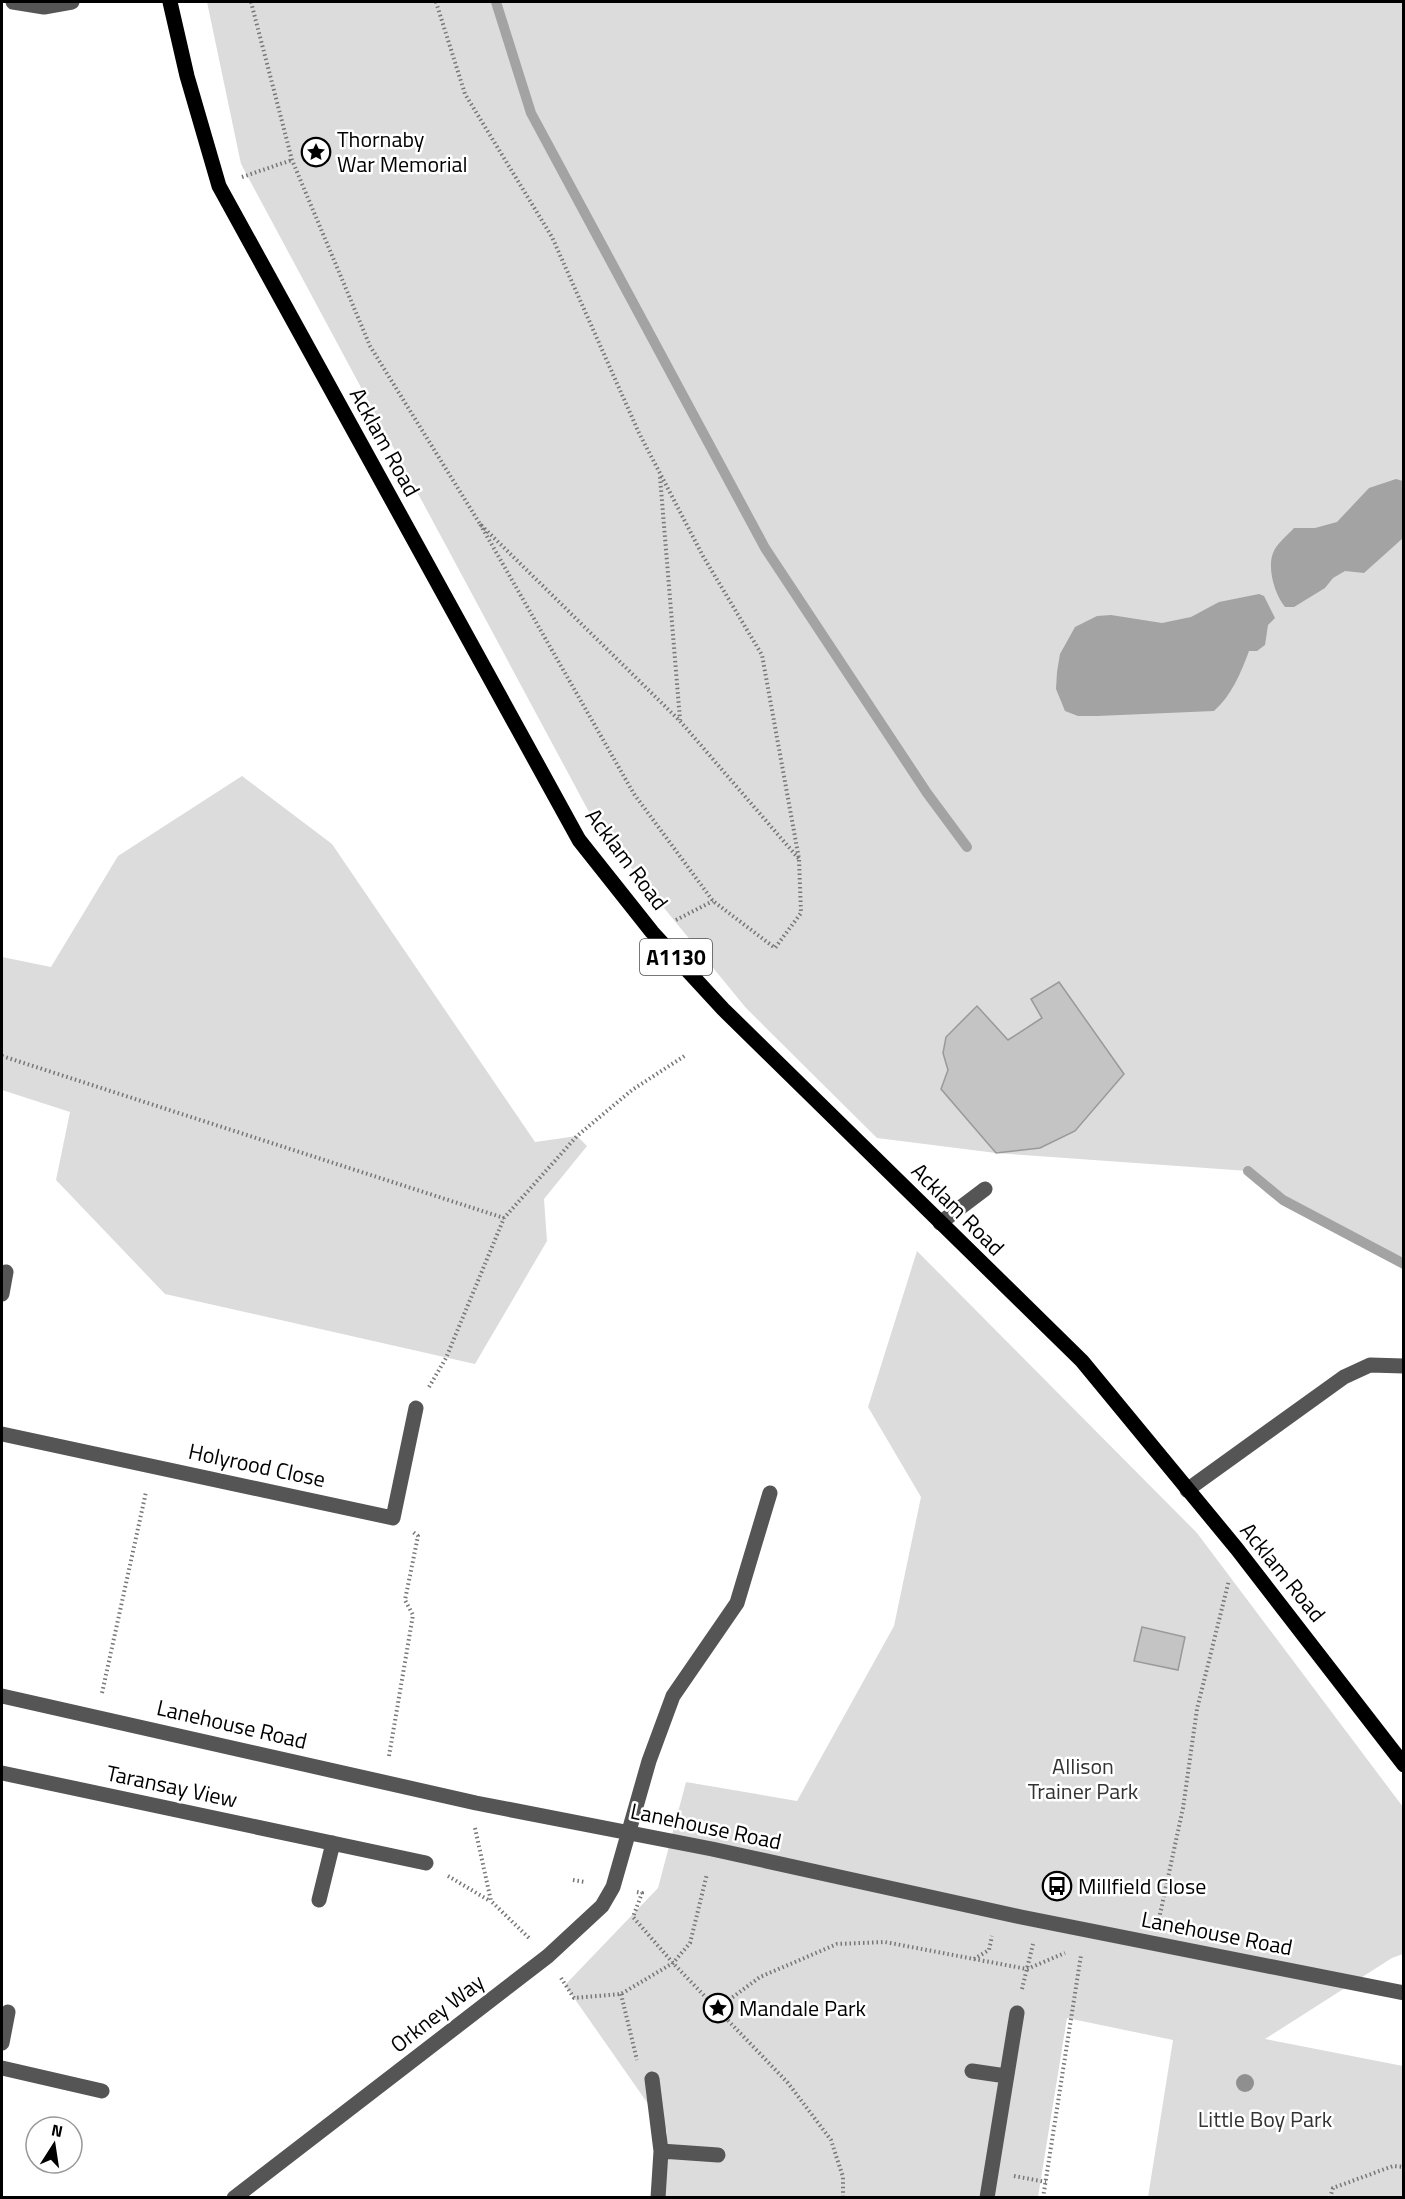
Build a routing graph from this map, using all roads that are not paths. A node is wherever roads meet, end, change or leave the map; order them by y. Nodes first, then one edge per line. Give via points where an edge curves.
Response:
1 (13, 2) edge
2 (72, 2) edge
3 (170, 2) edge
4 (985, 1189) dead end
5 (940, 1222) junction
6 (6, 1272) dead end
7 (2, 1294) edge
8 (1404, 1366) edge
9 (417, 1408) road end
10 (2, 1434) edge
11 (1187, 1490) junction
12 (770, 1493) dead end
13 (2, 1696) edge
14 (1404, 1765) edge
15 (2, 1773) edge
16 (628, 1833) junction
17 (333, 1843) junction
18 (426, 1863) road end
19 (319, 1900) dead end
20 (1404, 1993) edge
21 (9, 2012) dead end
22 (1017, 2013) road end
23 (2, 2043) edge
24 (2, 2068) edge
25 (972, 2071) dead end
26 (1006, 2076) junction
27 (652, 2079) road end
28 (102, 2091) dead end
29 (661, 2151) junction
30 (718, 2156) dead end
31 (234, 2198) edge
32 (658, 2198) edge
33 (987, 2198) edge

1 - 2 street via 44,7
3 - 5 main road, Acklam Road / A1130 via 219,186 579,840 652,932 723,1009
4 - 5 street
5 - 11 main road, Acklam Road / A1130 via 1082,1361
6 - 7 street
8 - 11 street via 1370,1365 1344,1377
9 - 10 street, Holyrood Close via 393,1518
11 - 14 main road, Acklam Road / A1130
12 - 16 street via 737,1602 673,1696
13 - 16 street, Lanehouse Road
15 - 17 street, Taransay View
16 - 20 street, Lanehouse Road
16 - 31 street, Orkney Way via 614,1887 602,1906 548,1956
17 - 18 street, Taransay View
17 - 19 street
21 - 23 street
22 - 26 street
24 - 28 street
25 - 26 street
26 - 33 street
27 - 29 street
29 - 30 street
29 - 32 street

